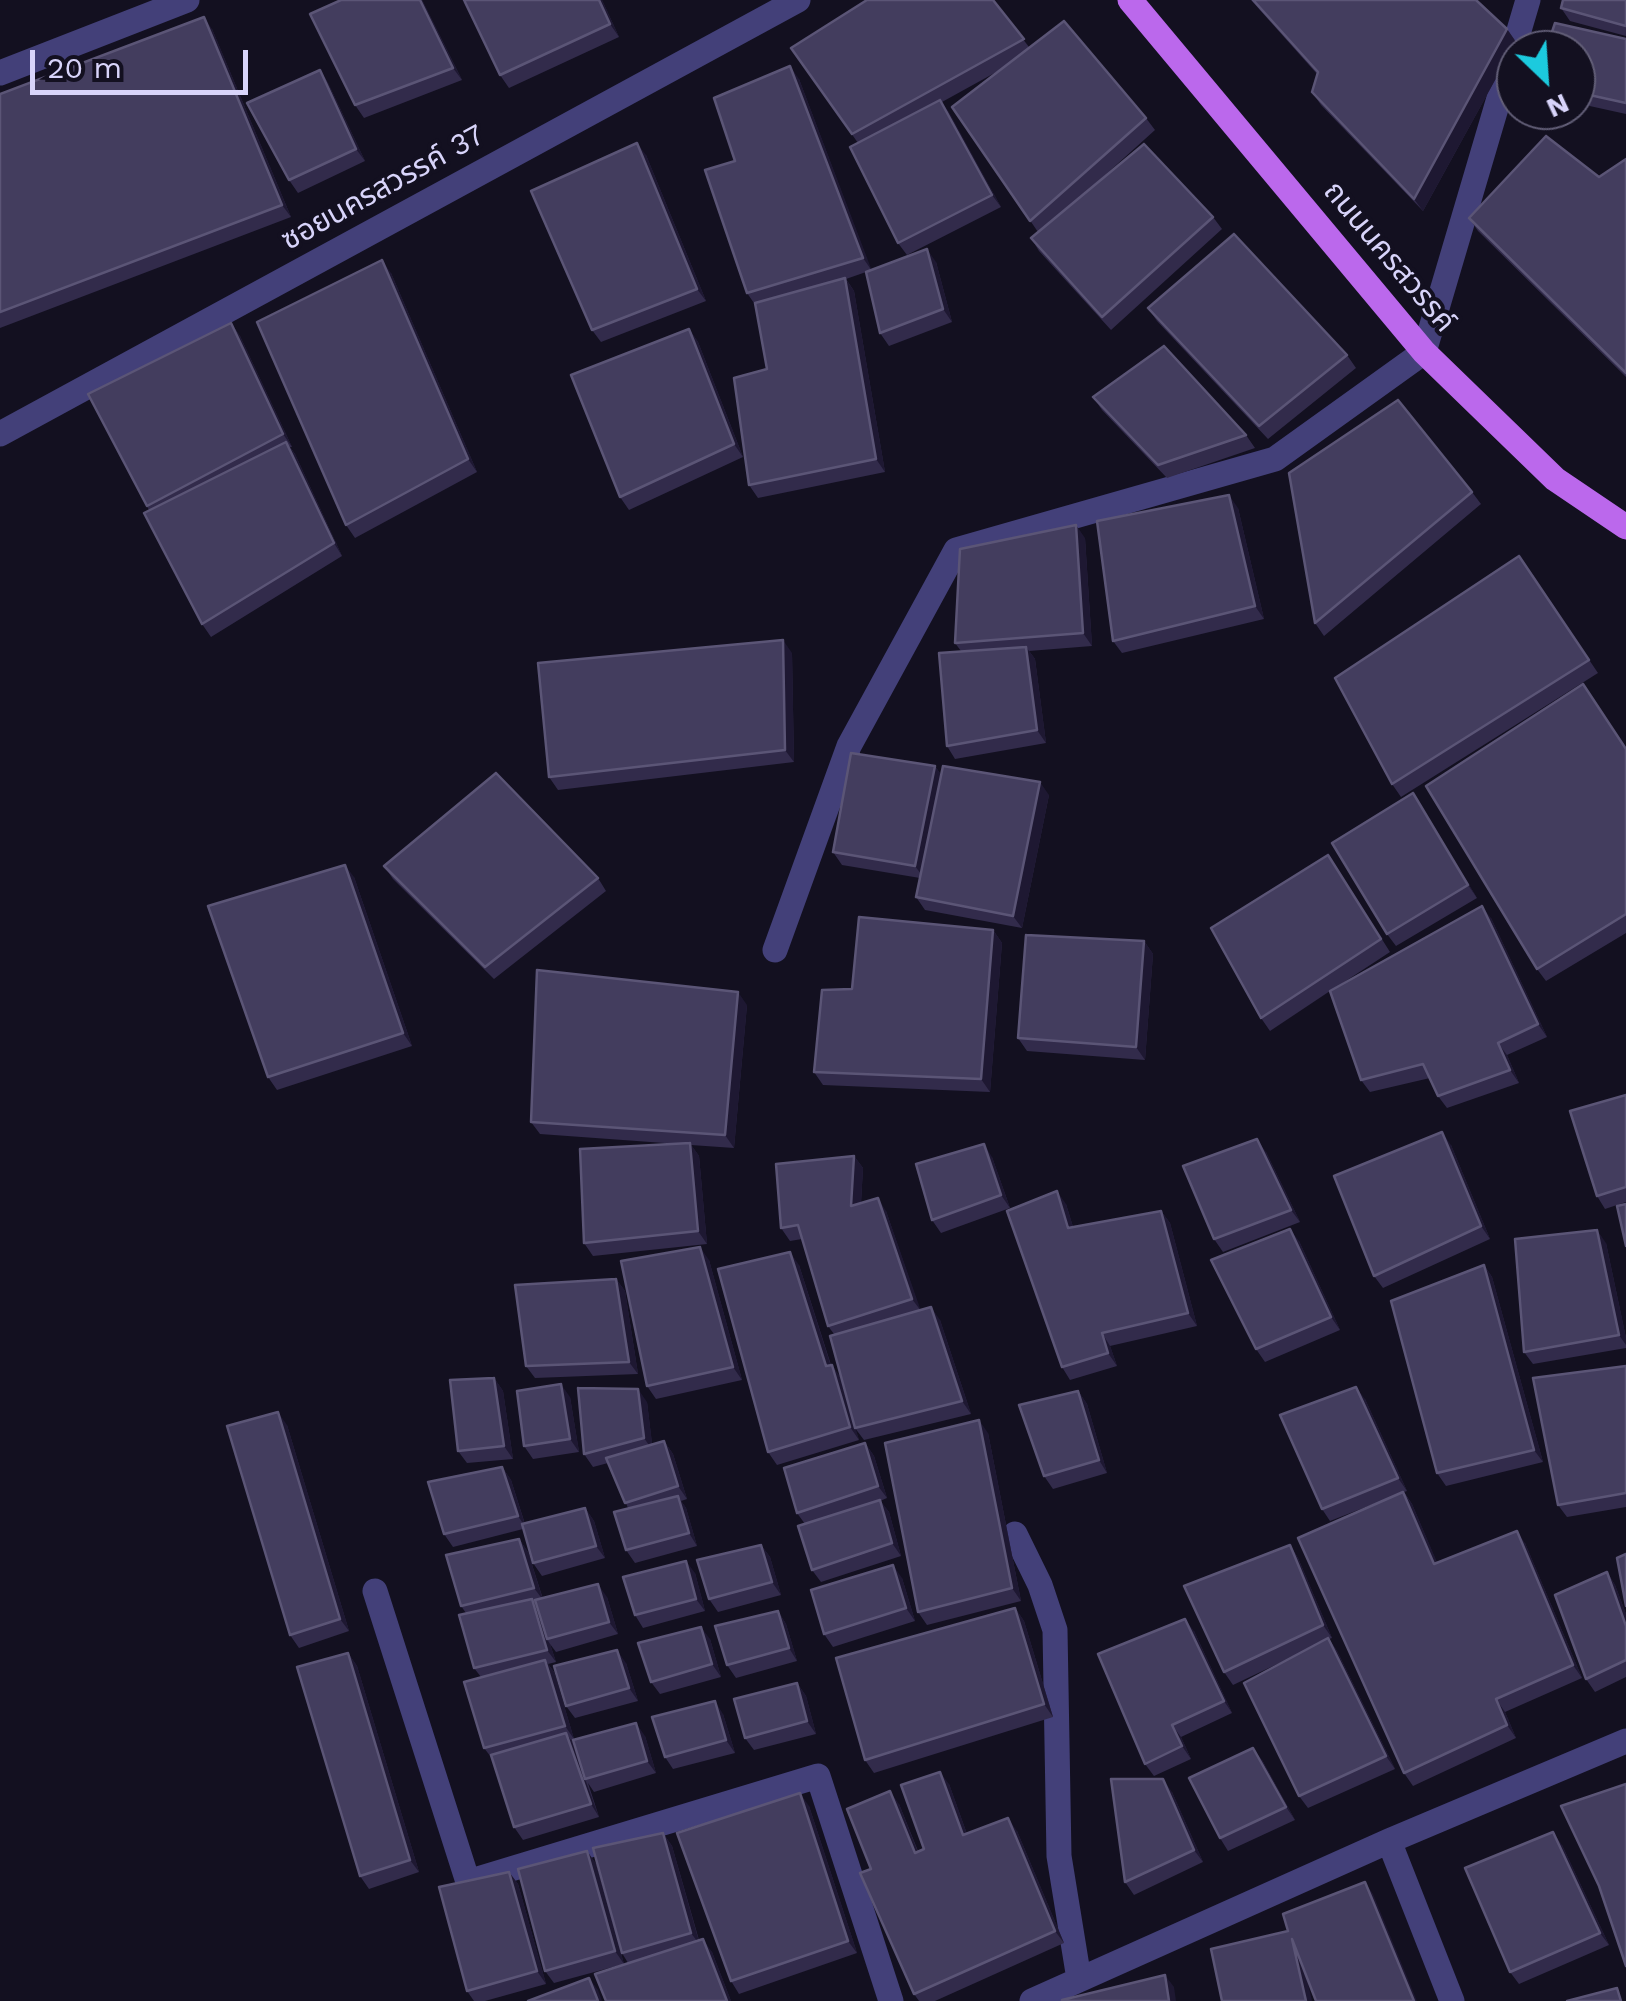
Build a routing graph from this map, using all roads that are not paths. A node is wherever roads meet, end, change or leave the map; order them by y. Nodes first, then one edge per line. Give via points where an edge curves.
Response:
1 (187, 0) edge
2 (798, 0) edge
3 (1130, 0) edge
4 (1528, 0) edge
5 (0, 73) edge
6 (1424, 352) junction
7 (0, 434) edge
8 (1626, 527) edge
9 (775, 950) dead end
10 (1016, 1534) dead end
11 (375, 1591) dead end
12 (1626, 1742) edge
13 (1389, 1840) junction
14 (1079, 1979) junction
15 (891, 2001) edge
16 (1032, 2001) edge
17 (1452, 2001) edge

1 - 5 street
2 - 7 street, ซอยนครสวรรค์ 37
3 - 6 main road, ถนนนครสวรรค์
4 - 6 street
6 - 8 main road, ถนนนครสวรรค์ via 1555,479
6 - 9 street via 1275,460 956,550 849,746
10 - 14 street via 1055,1630 1059,1856
11 - 15 street via 468,1882 818,1776
12 - 13 street
13 - 14 street
13 - 17 street
14 - 16 street

